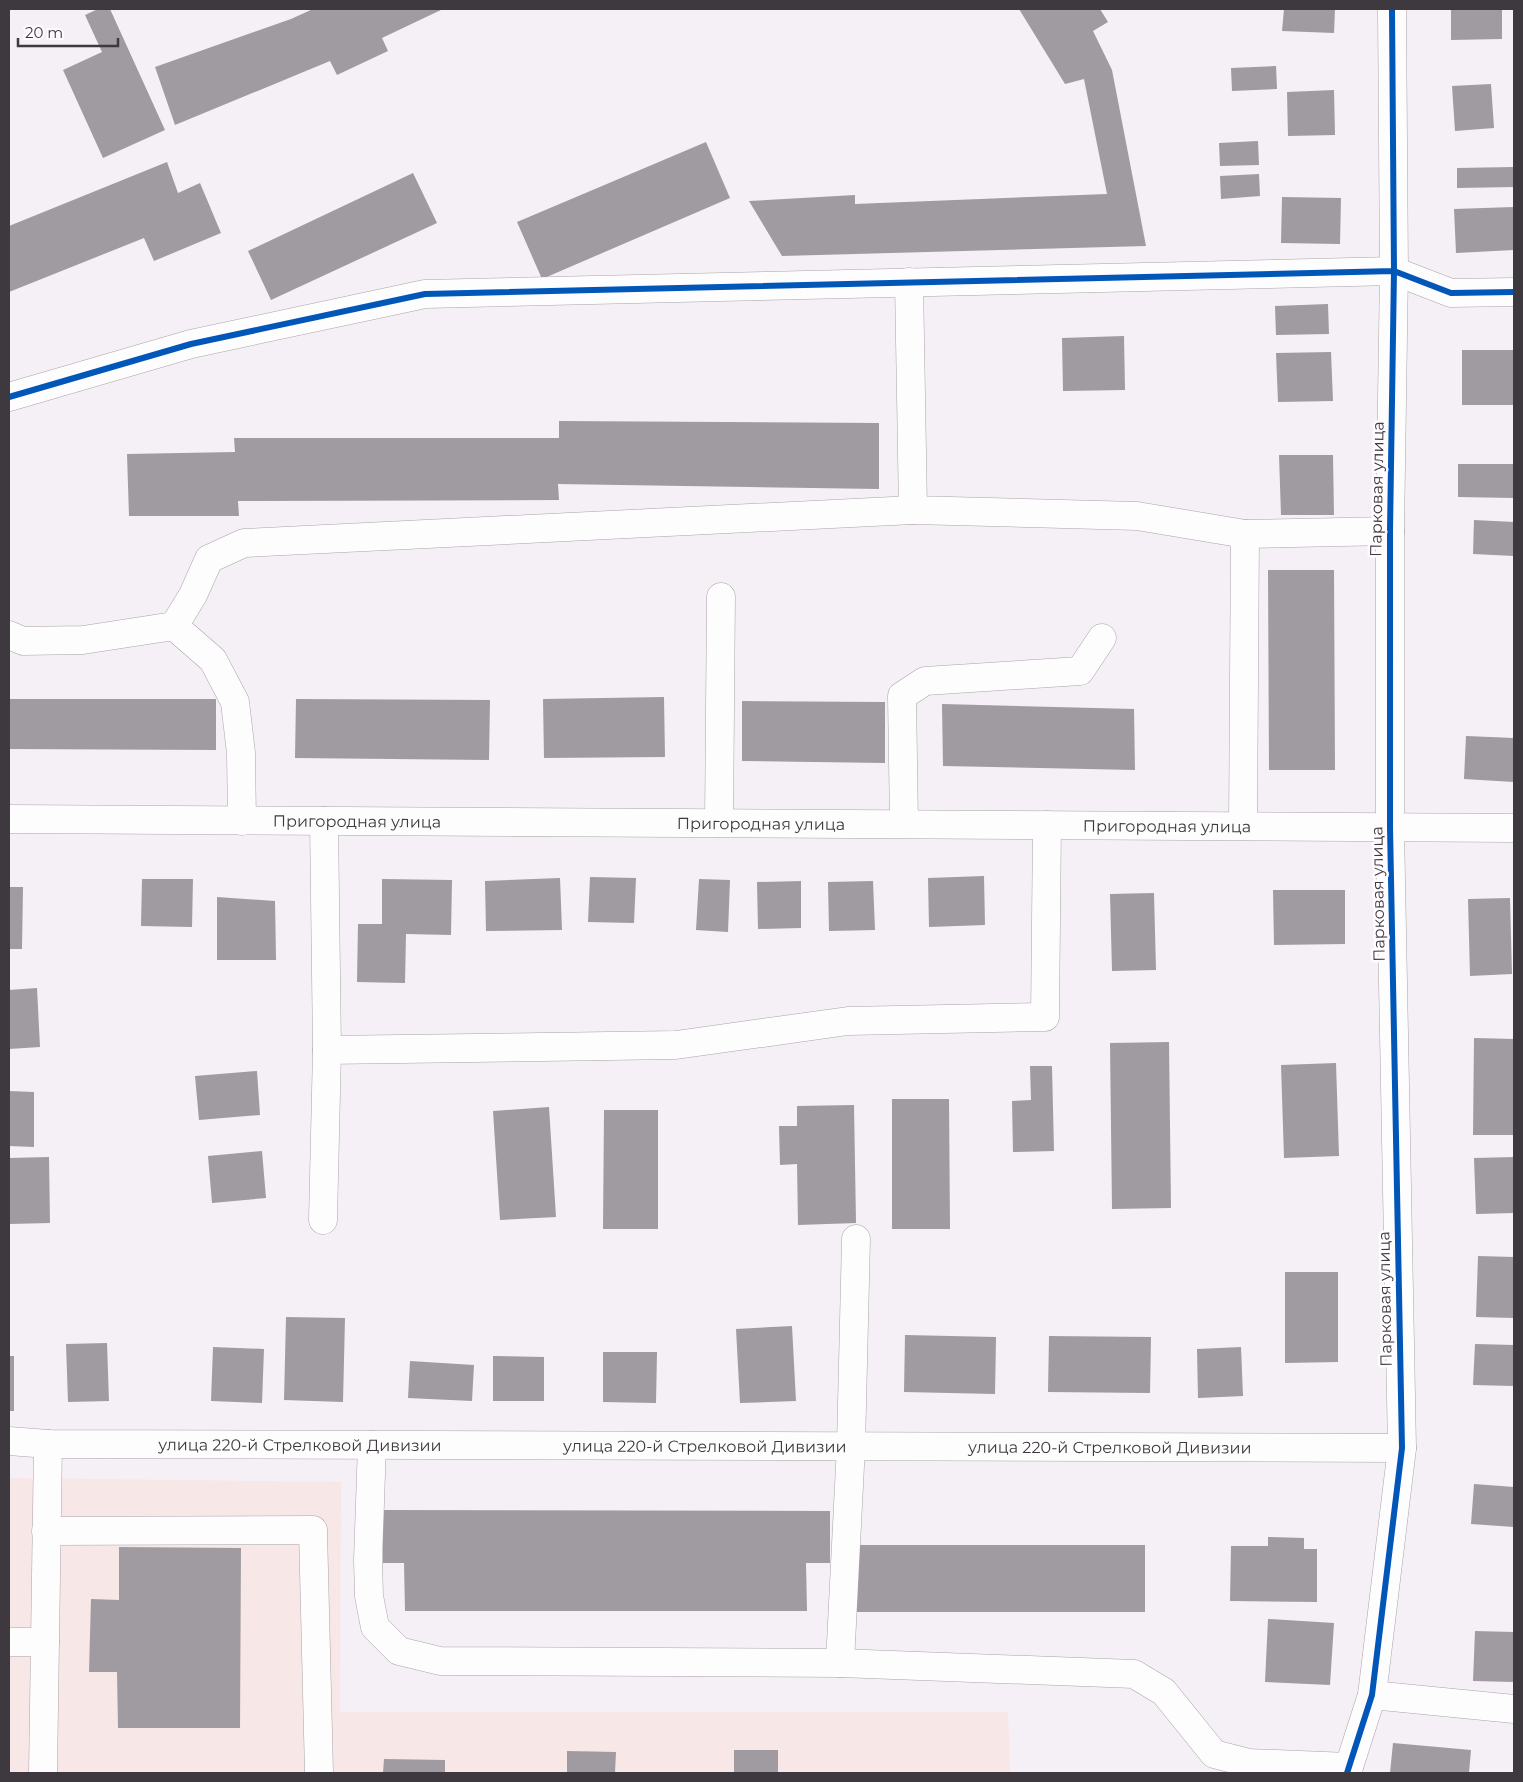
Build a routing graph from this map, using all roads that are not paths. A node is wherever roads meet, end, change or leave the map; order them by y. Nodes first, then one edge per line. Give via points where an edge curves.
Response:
1 (1392, 9) edge
2 (1394, 271) junction
3 (909, 282) junction
4 (1514, 292) edge
5 (9, 397) edge
6 (913, 510) junction
7 (1390, 532) junction
8 (1245, 534) junction
9 (721, 597) dead end
10 (174, 626) junction
11 (9, 635) edge
12 (1102, 638) dead end
13 (9, 819) edge
14 (242, 821) junction
15 (324, 821) junction
16 (719, 823) junction
17 (904, 824) junction
18 (1047, 825) junction
19 (1243, 826) junction
20 (1390, 827) junction
21 (1514, 828) edge
22 (327, 1050) junction
23 (323, 1220) dead end
24 (856, 1239) dead end
25 (9, 1441) edge
26 (48, 1444) junction
27 (372, 1445) junction
28 (851, 1446) junction
29 (1402, 1448) junction
30 (46, 1531) junction
31 (9, 1642) edge
32 (45, 1642) junction
33 (840, 1663) junction
34 (1372, 1695) junction
35 (1514, 1709) edge
36 (1348, 1770) edge
37 (43, 1773) edge
38 (319, 1773) edge

1 - 2 street, Парковая улица
2 - 3 street
2 - 4 street via 1451,293
2 - 7 street, Парковая улица
3 - 5 street via 425,294 191,344
3 - 6 street
6 - 8 street via 1137,516
6 - 10 street via 244,543 208,559 193,595
7 - 8 street
7 - 20 street, Парковая улица
8 - 19 street
9 - 16 street
10 - 11 street via 83,640 23,641
10 - 14 street via 214,660 235,702 241,753
12 - 17 street via 1080,671 925,681 902,696
13 - 14 street, Пригородная улица
14 - 15 street, Пригородная улица
15 - 16 street, Пригородная улица
15 - 22 street
16 - 17 street, Пригородная улица
17 - 18 street, Пригородная улица
18 - 19 street, Пригородная улица
18 - 22 street via 1044,1016 848,1021 676,1045
19 - 20 street, Пригородная улица
20 - 21 street, Пригородная улица
20 - 29 street, Парковая улица
22 - 23 street
24 - 28 street
25 - 26 street, улица 220-й Стрелковой Дивизии
26 - 27 street, улица 220-й Стрелковой Дивизии
26 - 30 street
27 - 28 street, улица 220-й Стрелковой Дивизии
27 - 33 street via 369,1596 375,1628 399,1651 440,1661
28 - 29 street, улица 220-й Стрелковой Дивизии
28 - 33 street
29 - 34 street, Парковая улица
30 - 32 street
30 - 38 street via 313,1530
31 - 32 street
32 - 37 street
33 - 36 street via 1134,1674 1164,1692 1214,1754 1249,1763
34 - 35 street
34 - 36 street, Парковая улица

